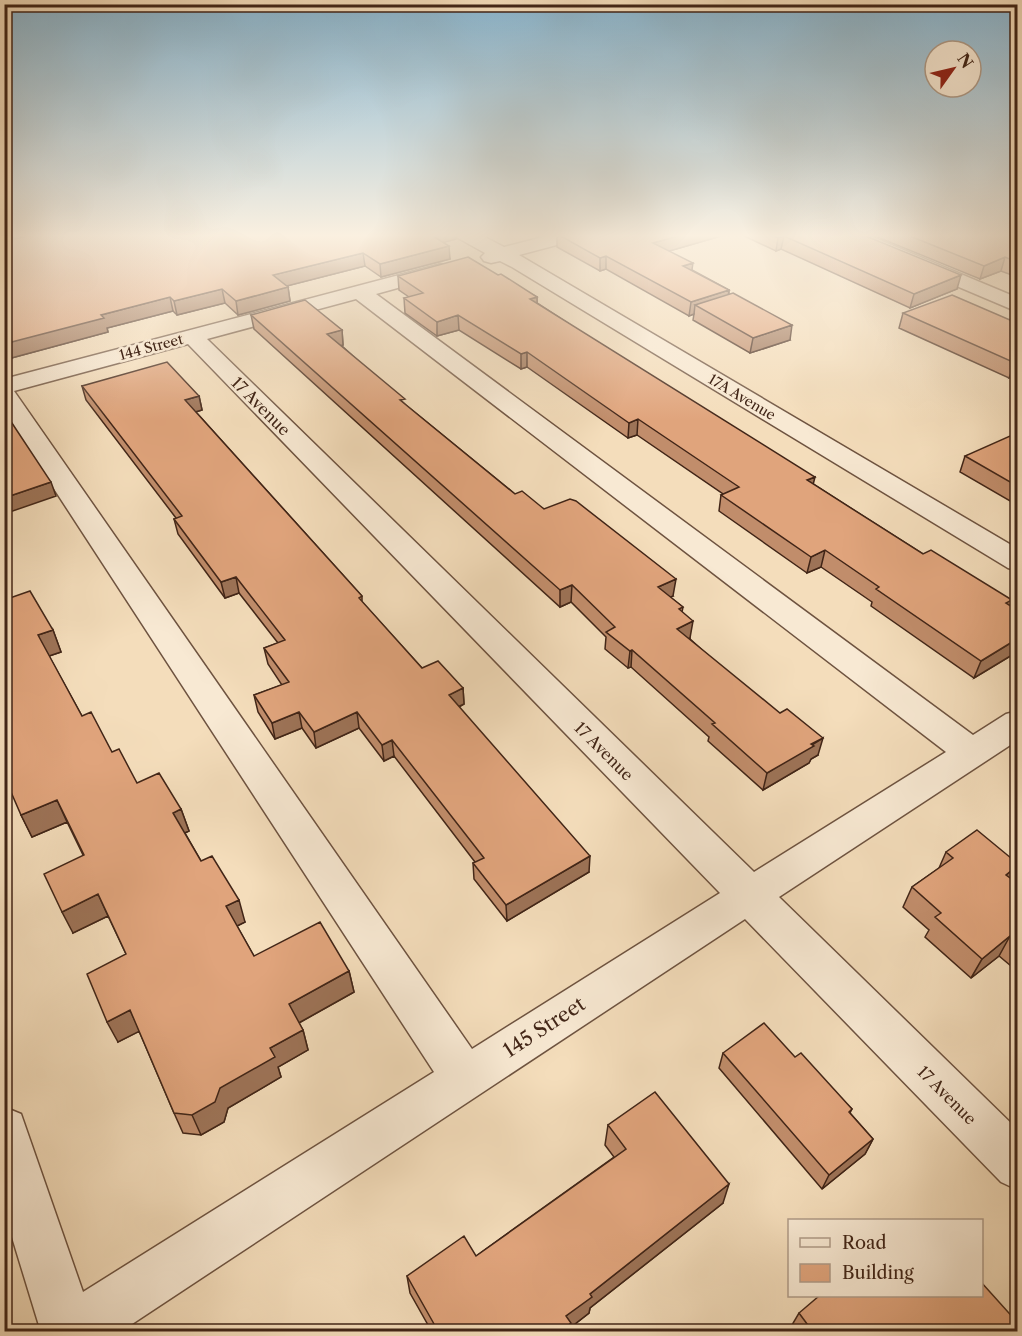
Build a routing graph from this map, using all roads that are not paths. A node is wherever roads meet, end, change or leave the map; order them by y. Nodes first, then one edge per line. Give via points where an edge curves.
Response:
1 (339, 296) edge
2 (366, 296) edge
3 (572, 296) edge
4 (995, 296) edge
5 (1017, 306) edge
6 (192, 336) junction
7 (4, 386) edge
8 (4, 393) edge
9 (1017, 562) edge
10 (1017, 723) edge
11 (971, 752) junction
12 (747, 895) junction
13 (465, 1079) junction
14 (4, 1131) edge
15 (1017, 1165) edge
16 (70, 1332) edge

1 - 6 street, 144 Street
2 - 11 street
3 - 9 street, 17A Avenue
4 - 5 street
6 - 7 street, 144 Street
6 - 12 street, 17 Avenue
8 - 13 street
10 - 11 street, 145 Street
11 - 12 street, 145 Street
12 - 13 street, 145 Street
12 - 15 street, 17 Avenue
13 - 16 street, 145 Street
14 - 16 street

